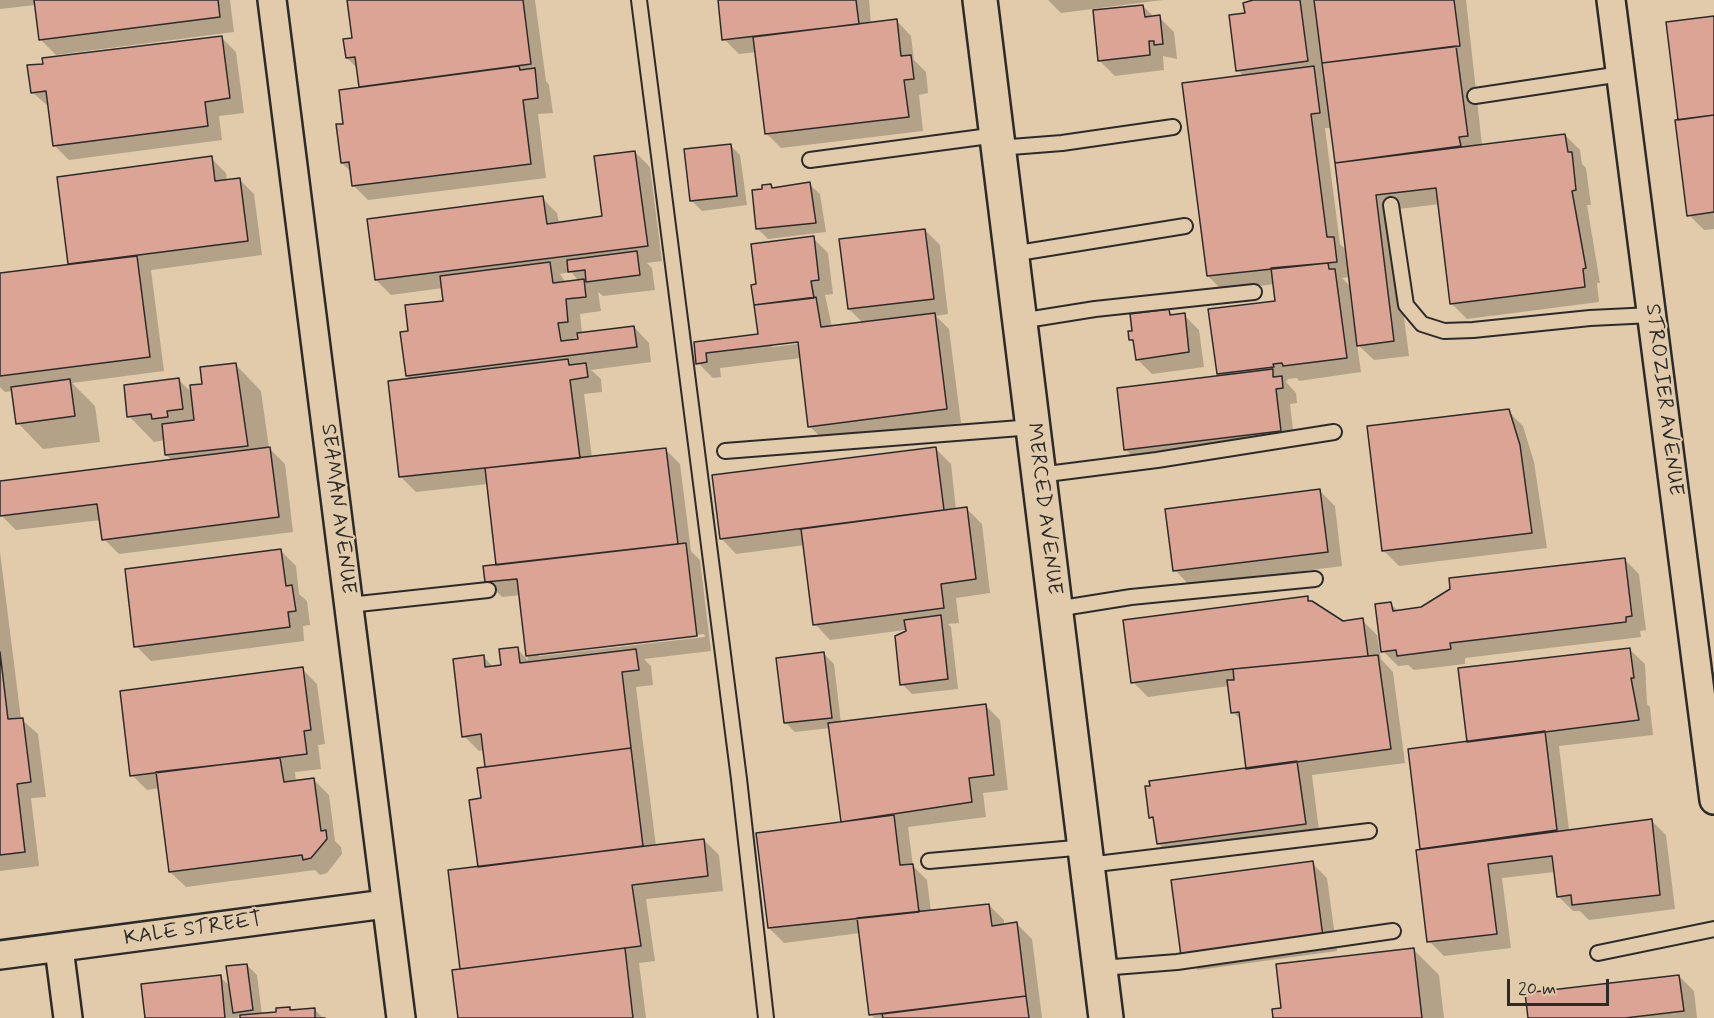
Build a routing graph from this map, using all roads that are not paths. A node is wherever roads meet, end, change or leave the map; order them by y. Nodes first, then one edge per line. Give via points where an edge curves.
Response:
1 (272, 0) edge
2 (639, 0) edge
3 (980, 0) edge
4 (1611, 0) edge
5 (1621, 74) junction
6 (1475, 96) dead end
7 (1173, 127) dead end
8 (997, 142) junction
9 (810, 160) dead end
10 (1391, 206) dead end
11 (1185, 226) dead end
12 (1012, 254) junction
13 (1254, 292) dead end
14 (1652, 315) junction
15 (1020, 321) junction
16 (1033, 427) junction
17 (1334, 432) dead end
18 (724, 451) dead end
19 (1039, 475) junction
20 (1315, 579) dead end
21 (488, 590) dead end
22 (349, 605) junction
23 (1056, 609) junction
24 (1705, 664) edge
25 (1714, 800) edge
26 (1369, 831) dead end
27 (1087, 856) junction
28 (929, 861) dead end
29 (385, 904) junction
30 (1714, 929) edge
31 (1393, 932) dead end
32 (58, 948) junction
33 (1598, 953) dead end
34 (0, 955) edge
35 (1101, 968) junction
36 (68, 1018) edge
37 (401, 1018) edge
38 (766, 1018) edge
39 (1106, 1018) edge

1 - 22 street, SEAMAN AVENUE
2 - 38 lane
3 - 8 street, MERCED AVENUE
4 - 5 street, STROZIER AVENUE
5 - 6 lane
5 - 14 street, STROZIER AVENUE
7 - 8 lane via 1062,142
8 - 9 lane
8 - 12 street, MERCED AVENUE
10 - 14 lane via 1407,304 1422,324 1444,331 1473,330
11 - 12 lane
12 - 15 street, MERCED AVENUE
13 - 15 lane
14 - 24 street, STROZIER AVENUE
15 - 16 street, MERCED AVENUE
16 - 18 lane
16 - 19 street, MERCED AVENUE
17 - 19 lane
19 - 23 street, MERCED AVENUE
20 - 23 lane via 1131,597
21 - 22 lane
22 - 29 street, SEAMAN AVENUE
23 - 27 street, MERCED AVENUE
24 - 25 street, STROZIER AVENUE
26 - 27 lane
27 - 28 lane
27 - 35 street, MERCED AVENUE
29 - 32 street, KALE STREET
29 - 37 street, SEAMAN AVENUE
30 - 33 lane
31 - 35 lane via 1177,962
32 - 34 street, KALE STREET
32 - 36 street
35 - 39 street, MERCED AVENUE

